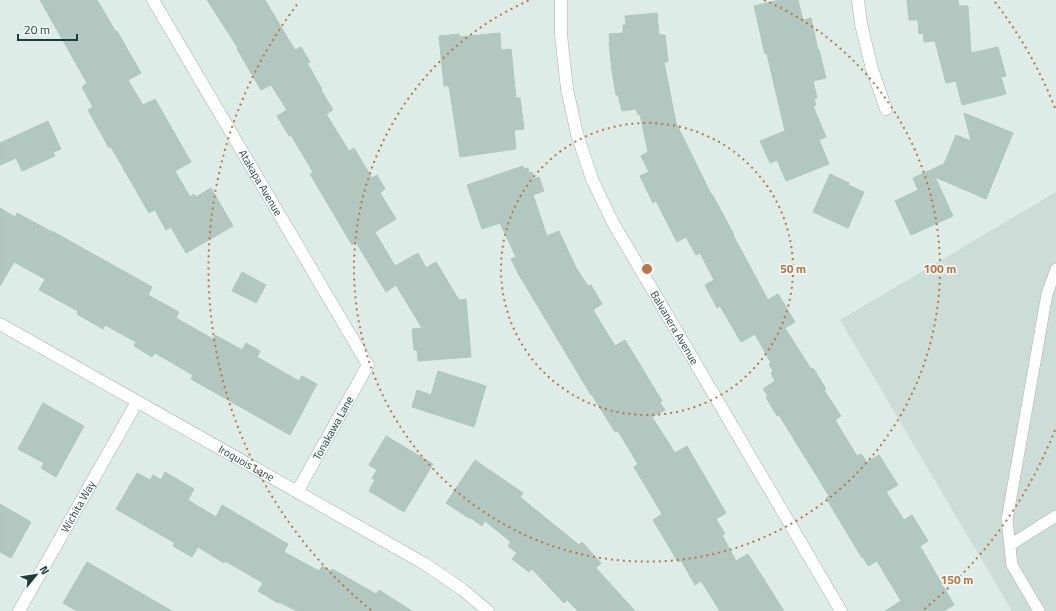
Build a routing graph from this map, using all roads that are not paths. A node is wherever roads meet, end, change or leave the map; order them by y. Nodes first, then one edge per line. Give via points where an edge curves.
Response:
1 (153, 0) edge
2 (561, 0) edge
3 (858, 0) edge
4 (886, 109) dead end
5 (1056, 269) edge
6 (0, 324) edge
7 (368, 365) joint
8 (137, 402) junction
9 (297, 492) junction
10 (1056, 516) edge
11 (1010, 545) junction
12 (19, 611) edge
13 (488, 611) edge
14 (841, 611) edge
15 (1039, 611) edge

1 - 7 street, Atakapa Avenue
2 - 14 street, Balvanera Avenue via 561,35 567,89 577,134 592,179 612,221
3 - 4 street via 872,69
5 - 11 lane via 1047,294 1007,520
6 - 8 street, Iroquois Lane
7 - 9 street, Tonakawa Lane
8 - 9 street, Iroquois Lane
8 - 12 street, Wichita Way
9 - 13 street, Iroquois Lane via 425,564
10 - 11 lane
11 - 15 lane via 1012,565

